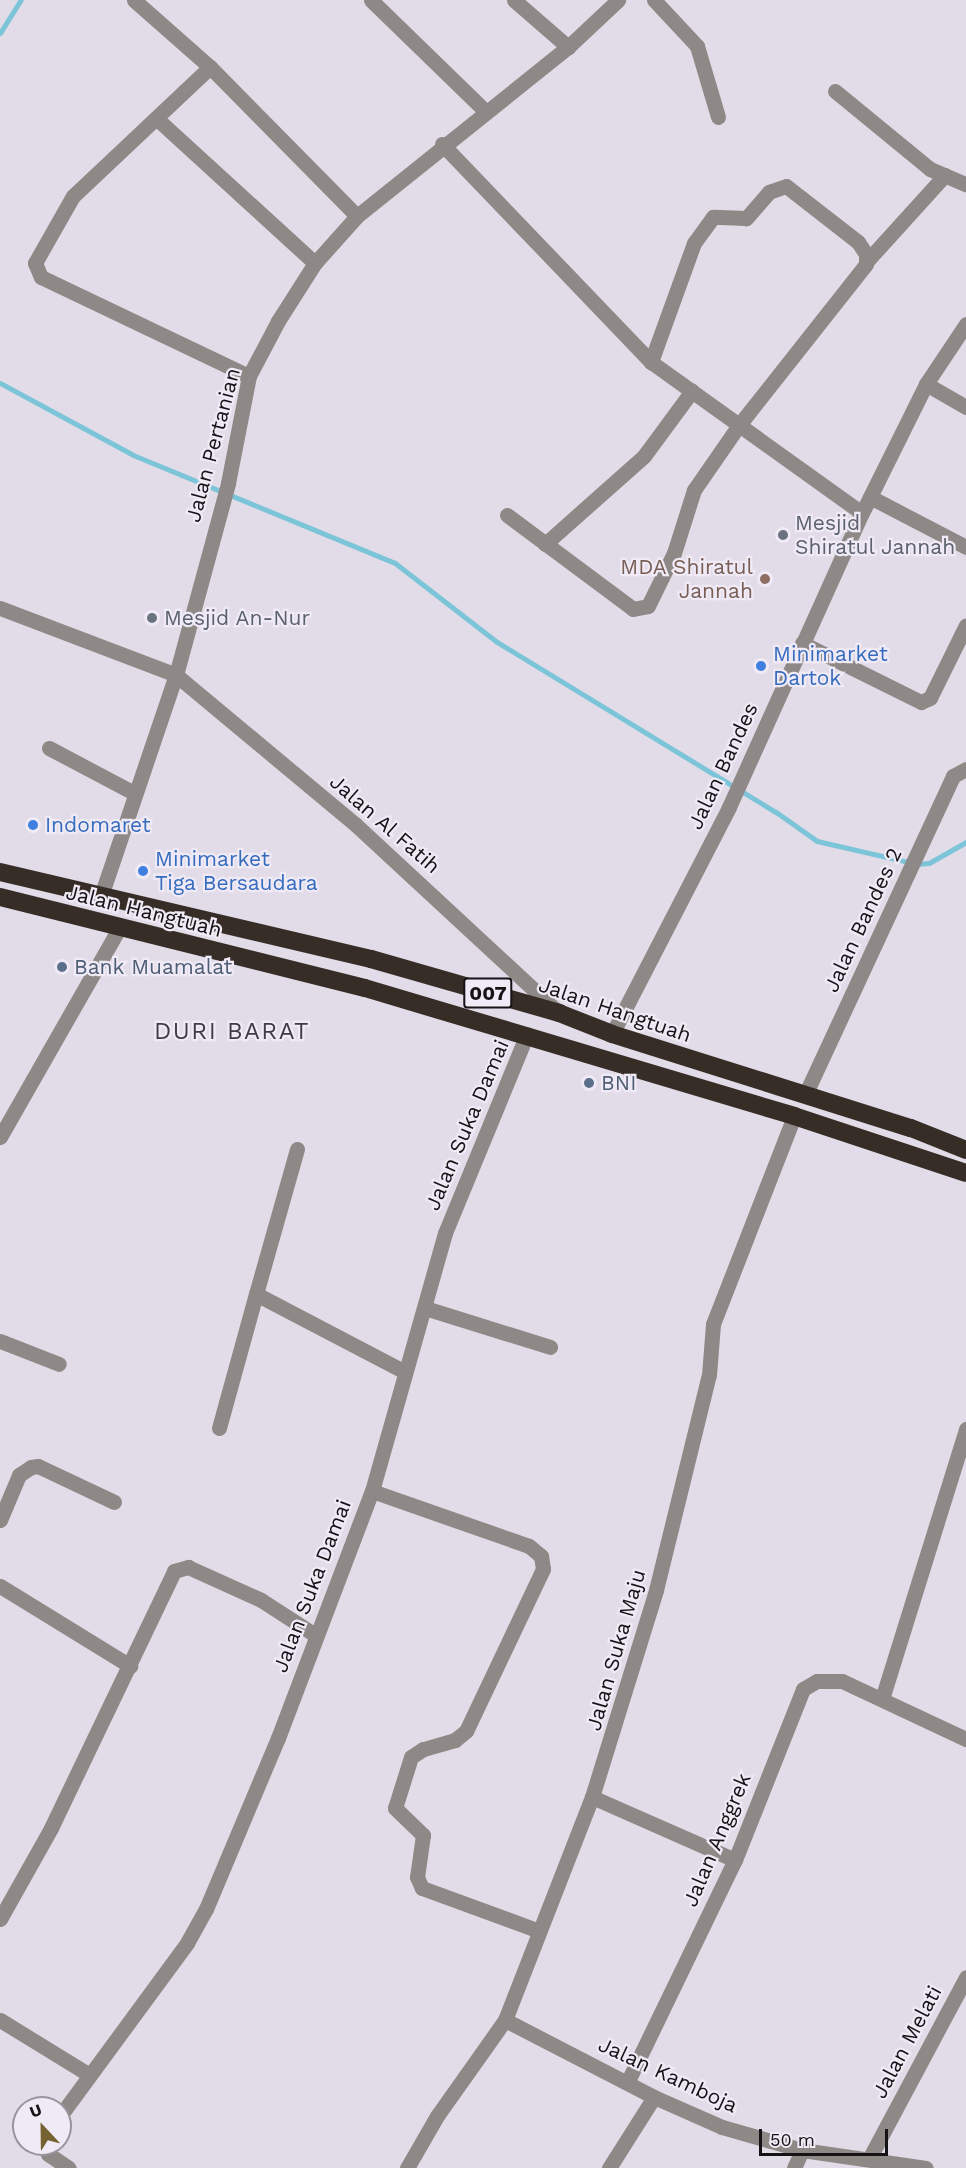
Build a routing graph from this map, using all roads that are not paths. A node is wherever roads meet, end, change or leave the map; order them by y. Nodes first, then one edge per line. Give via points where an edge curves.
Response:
1 (135, 0) edge
2 (371, 0) edge
3 (514, 0) edge
4 (618, 0) edge
5 (654, 0) edge
6 (568, 47) junction
7 (210, 67) junction
8 (835, 91) dead end
9 (484, 110) junction
10 (718, 117) dead end
11 (156, 118) junction
12 (442, 144) junction
13 (945, 176) junction
14 (964, 180) edge
15 (357, 216) junction
16 (867, 261) junction
17 (315, 263) junction
18 (966, 324) edge
19 (651, 362) junction
20 (249, 376) junction
21 (926, 384) junction
22 (692, 391) junction
23 (966, 407) edge
24 (739, 424) junction
25 (870, 497) junction
26 (862, 513) junction
27 (507, 515) dead end
28 (545, 544) junction
29 (966, 547) edge
30 (0, 608) edge
31 (966, 626) edge
32 (802, 643) junction
33 (176, 675) junction
34 (49, 748) dead end
35 (966, 769) edge
36 (134, 793) junction
37 (0, 872) edge
38 (101, 896) junction
39 (0, 897) edge
40 (119, 928) junction
41 (559, 1013) junction
42 (527, 1034) junction
43 (612, 1034) junction
44 (721, 1069) junction
45 (713, 1093) junction
46 (805, 1095) junction
47 (794, 1116) junction
48 (0, 1137) edge
49 (297, 1149) dead end
50 (966, 1150) edge
51 (966, 1173) edge
52 (256, 1294) junction
53 (424, 1308) junction
54 (0, 1341) edge
55 (550, 1347) dead end
56 (59, 1364) dead end
57 (405, 1372) junction
58 (219, 1428) dead end
59 (966, 1429) edge
60 (372, 1491) junction
61 (114, 1502) dead end
62 (0, 1520) edge
63 (0, 1586) edge
64 (315, 1635) junction
65 (129, 1666) junction
66 (882, 1699) junction
67 (966, 1739) edge
68 (592, 1797) junction
69 (735, 1860) junction
70 (0, 1919) edge
71 (537, 1930) junction
72 (966, 1977) edge
73 (0, 2020) edge
74 (505, 2020) junction
75 (88, 2074) junction
76 (628, 2081) junction
77 (654, 2097) junction
78 (72, 2098) edge
79 (802, 2150) junction
80 (51, 2156) edge
81 (869, 2159) junction
82 (69, 2168) edge
83 (407, 2168) edge
84 (609, 2168) edge
85 (794, 2168) edge
86 (926, 2168) edge

1 - 7 street
2 - 9 street
3 - 6 street
4 - 6 street, Jalan Pertanian
5 - 10 street via 697,46
6 - 9 street, Jalan Pertanian
7 - 11 street
7 - 15 street
8 - 13 street via 912,155
9 - 12 street, Jalan Pertanian
11 - 17 street
11 - 20 street via 73,196 36,257 35,269 41,277
12 - 15 street, Jalan Pertanian
12 - 19 street
13 - 14 street
13 - 16 street
15 - 17 street, Jalan Pertanian
16 - 19 street via 858,242 786,186 770,192 746,218 713,217 694,243
16 - 24 street
17 - 20 street, Jalan Pertanian
18 - 21 street, Jalan Bandes
19 - 22 street
20 - 33 street, Jalan Pertanian via 228,483
21 - 23 street
21 - 25 street, Jalan Bandes
22 - 24 street
22 - 28 street via 644,456
24 - 26 street
24 - 28 street via 694,490 674,553 648,606 633,609
25 - 26 street, Jalan Bandes
25 - 29 street
26 - 32 street, Jalan Bandes
27 - 28 street
30 - 33 street, Jalan Al Fatih
31 - 32 street via 930,698 921,702
32 - 43 street, Jalan Bandes via 729,807
33 - 36 street, Jalan Pertanian
33 - 41 street, Jalan Al Fatih via 356,825
34 - 36 street
35 - 46 street, Jalan Bandes 2 via 953,776
36 - 38 street, Jalan Pertanian
37 - 38 highway, Jalan Hangtuah / 007
38 - 41 highway, Jalan Hangtuah / 007 via 371,958
39 - 40 highway, Jalan Hangtuah / 007
40 - 42 highway, Jalan Hangtuah / 007 via 365,988
40 - 48 street
41 - 43 highway, Jalan Hangtuah / 007
42 - 45 highway, Jalan Hangtuah / 007
42 - 53 street, Jalan Suka Damai via 445,1233
43 - 44 highway, Jalan Hangtuah / 007
44 - 45 highway
44 - 46 highway, Jalan Hangtuah / 007
45 - 47 highway, Jalan Hangtuah / 007
46 - 50 highway, Jalan Hangtuah / 007
47 - 51 highway, Jalan Hangtuah / 007
47 - 68 street, Jalan Suka Maju via 713,1324 710,1375 656,1590
49 - 52 street
52 - 57 street
52 - 58 street
53 - 55 street
53 - 57 street, Jalan Suka Damai
54 - 56 street
57 - 60 street, Jalan Suka Damai
59 - 66 street
60 - 64 street, Jalan Suka Damai
60 - 71 street via 529,1546 541,1556 543,1569 469,1725 454,1740 423,1749 411,1757 395,1808 423,1835 417,1877 422,1888
61 - 62 street via 38,1466 31,1467 19,1475
63 - 65 street
64 - 65 street via 261,1600 183,1567 170,1574
64 - 75 street, Jalan Suka Damai via 278,1737 206,1909 188,1943
65 - 70 street via 51,1828
66 - 67 street, Jalan Anggrek
66 - 69 street, Jalan Anggrek via 842,1681 817,1681 803,1689
68 - 69 street
68 - 71 street, Jalan Suka Maju
69 - 76 street, Jalan Anggrek
71 - 74 street, Jalan Suka Maju
72 - 81 street, Jalan Melati
73 - 75 street
74 - 76 street, Jalan Kamboja
74 - 83 street, Jalan Suka Maju via 437,2116
75 - 78 street, Jalan Suka Damai
76 - 77 street, Jalan Kamboja
77 - 79 street, Jalan Kamboja via 722,2127
77 - 84 street
79 - 81 street, Jalan Kamboja
79 - 85 street
80 - 82 street
81 - 86 street, Jalan Kamboja

